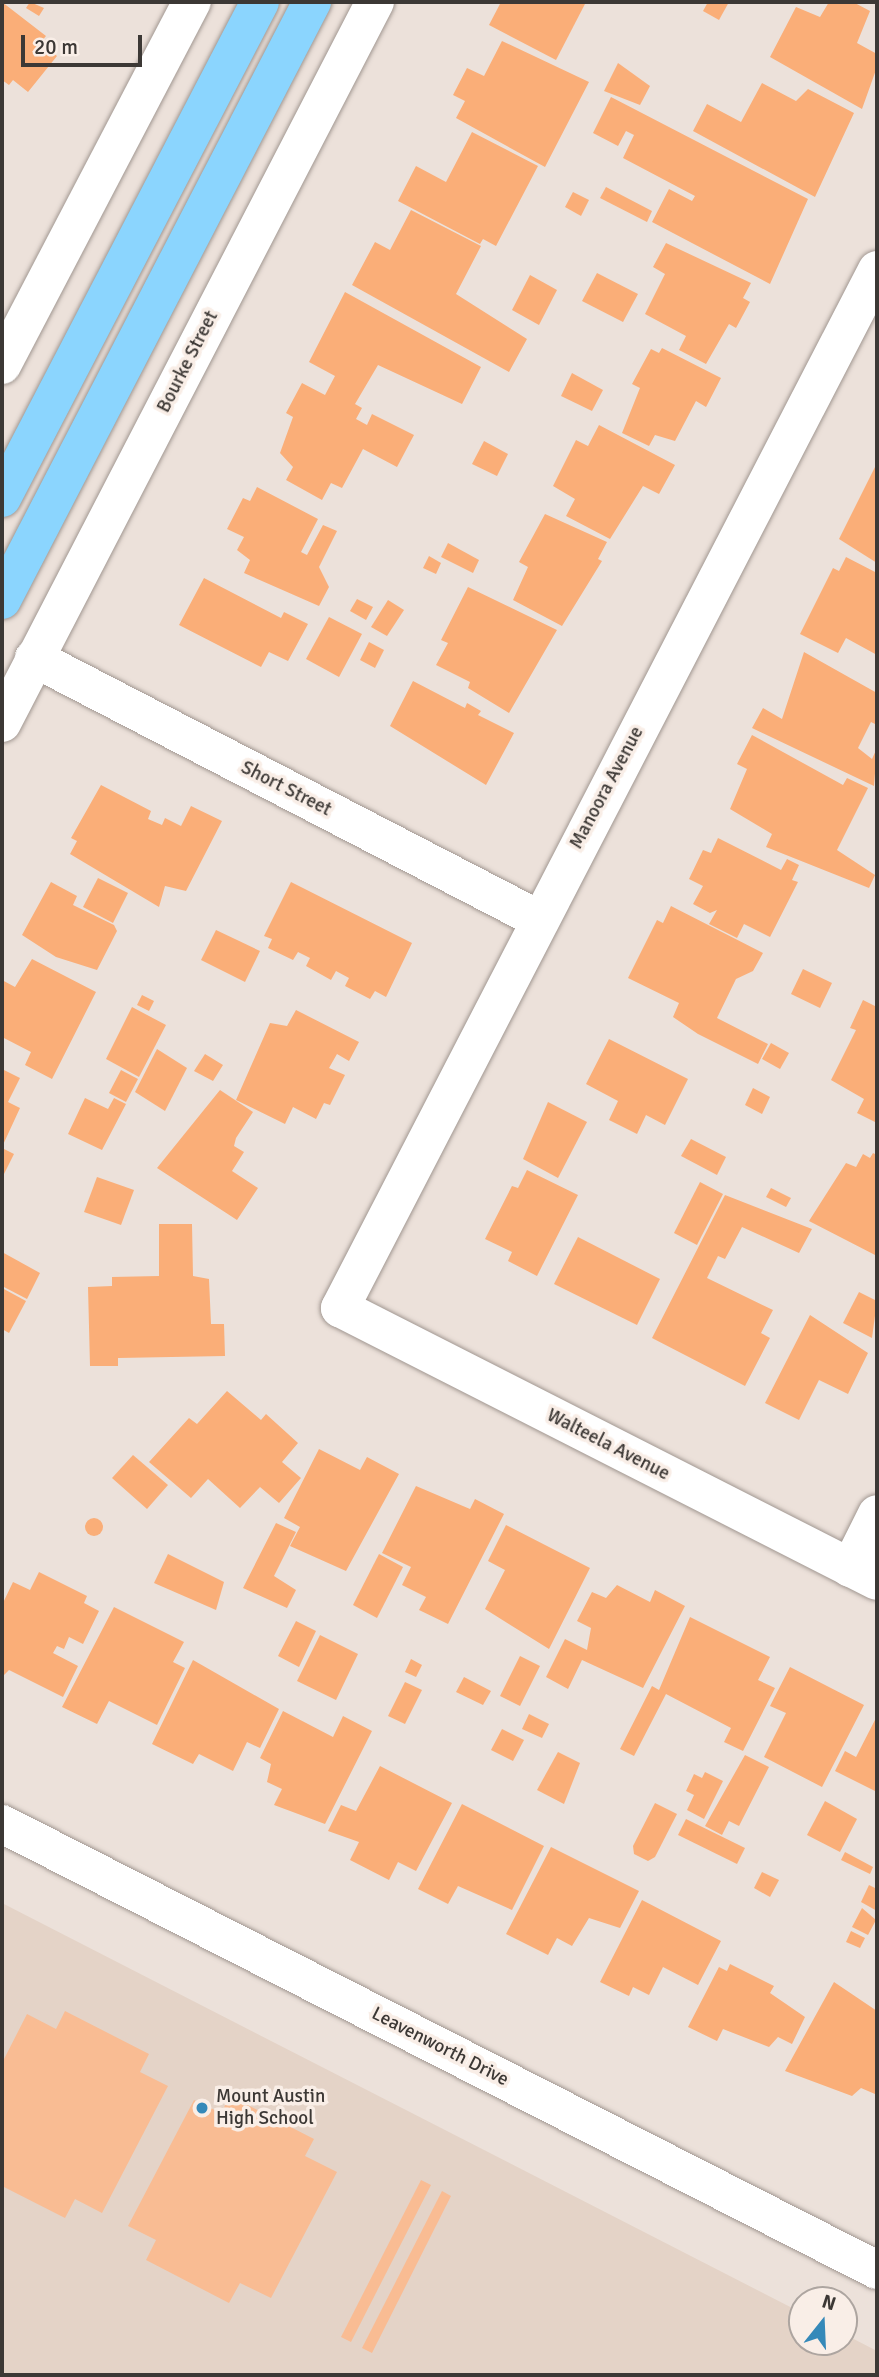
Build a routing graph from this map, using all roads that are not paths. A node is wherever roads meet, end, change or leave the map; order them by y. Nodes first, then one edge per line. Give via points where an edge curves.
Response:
1 (192, 2) edge
2 (260, 2) edge
3 (312, 2) edge
4 (375, 2) edge
5 (877, 270) edge
6 (2, 365) edge
7 (2, 498) edge
8 (4, 588) edge
9 (34, 658) junction
10 (2, 723) edge
11 (538, 919) junction
12 (340, 1308) joint
13 (877, 1514) edge
14 (864, 1575) edge
15 (2, 1824) edge
16 (877, 2270) edge

1 - 6 street
2 - 7 main road
3 - 8 main road
4 - 9 street, Bourke Street
5 - 11 street, Manoora Avenue
9 - 10 street, Bourke Street
9 - 11 street, Short Street
11 - 12 street, Manoora Avenue
12 - 14 street, Walteela Avenue
13 - 14 street
15 - 16 street, Leavenworth Drive

